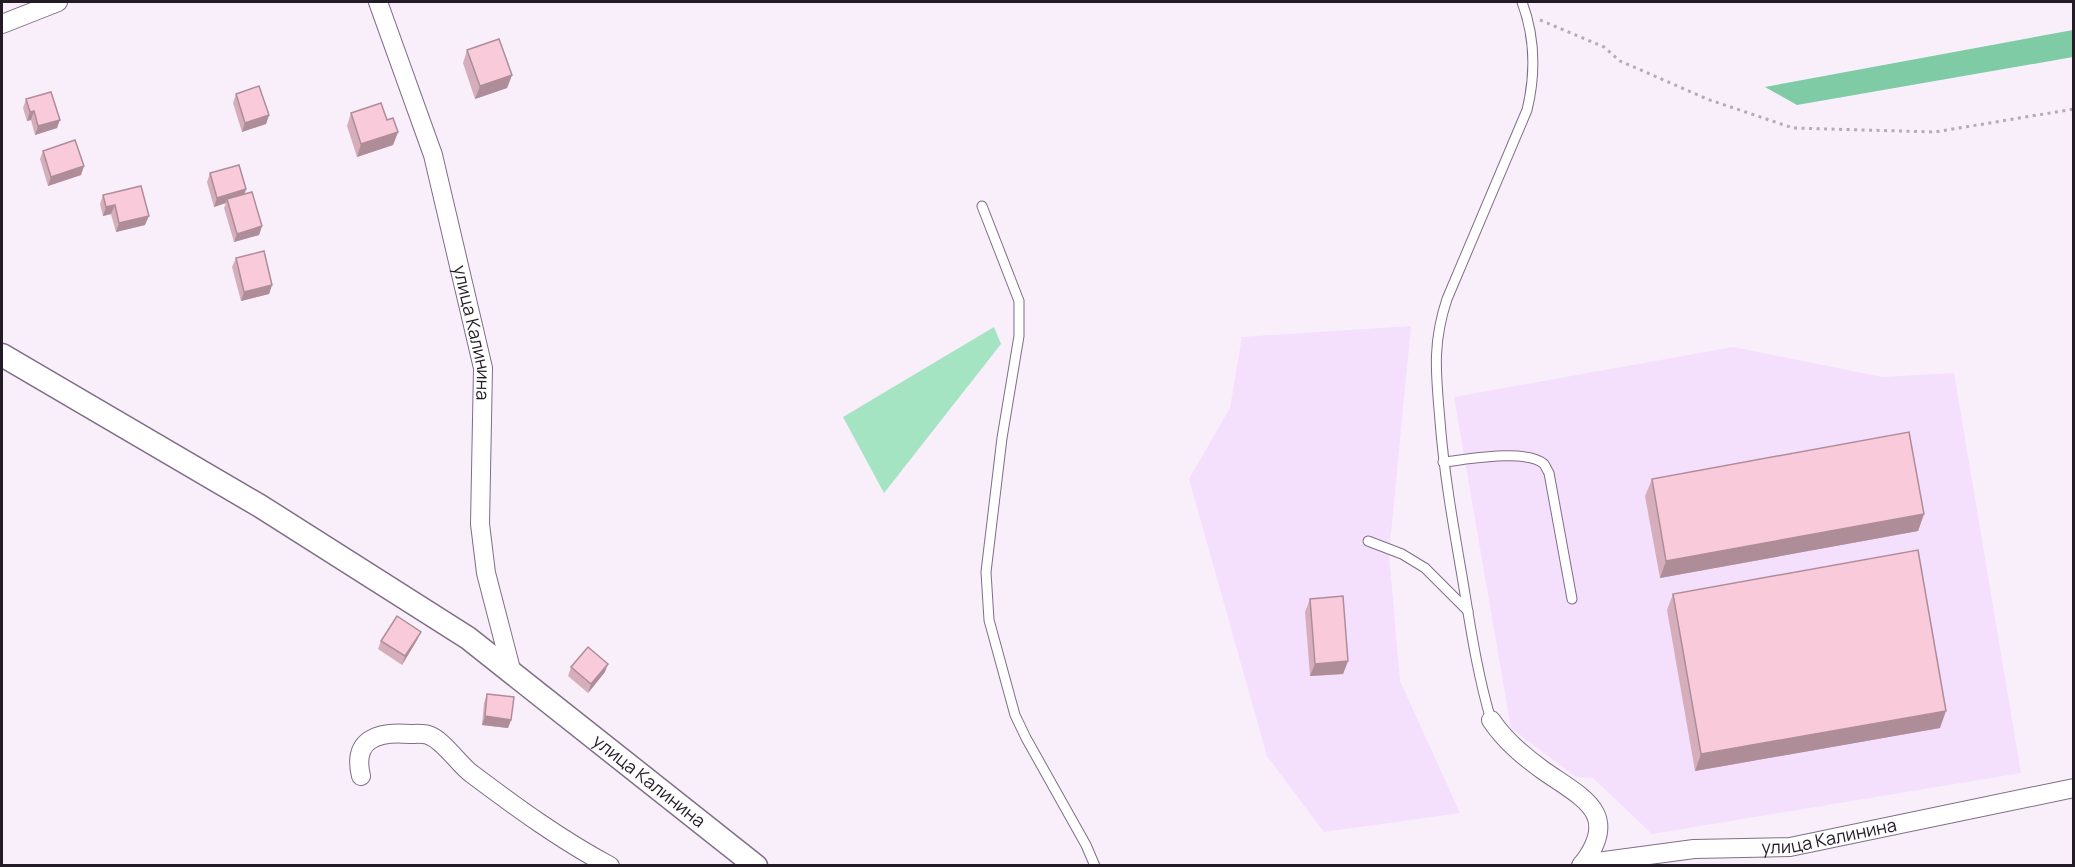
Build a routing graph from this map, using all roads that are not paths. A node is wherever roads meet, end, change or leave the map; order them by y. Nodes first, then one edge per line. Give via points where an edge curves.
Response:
1 (58, 2) edge
2 (378, 2) edge
3 (1522, 2) edge
4 (2, 24) edge
5 (982, 206) dead end
6 (2, 355) edge
7 (1443, 462) junction
8 (1368, 541) dead end
9 (1572, 599) dead end
10 (1468, 611) junction
11 (513, 673) junction
12 (1491, 720) joint
13 (362, 776) dead end
14 (2073, 788) edge
15 (1582, 865) edge
16 (610, 866) edge
17 (756, 866) edge
18 (1095, 866) edge

1 - 4 street
2 - 11 street, улица Калинина via 433,155 483,368 480,524 486,573
3 - 7 lane via 1533,47 1533,85 1527,110 1439,324 1435,353
5 - 18 lane via 1019,301 1019,336 986,572 989,620 1015,715
6 - 11 street, улица Калинина via 260,506 468,638
7 - 9 lane via 1512,456 1532,458 1543,464 1549,473
7 - 10 lane
8 - 10 lane via 1425,567
10 - 12 lane
11 - 17 street, улица Калинина
12 - 15 street, улица Калинина via 1519,752 1592,806 1597,818 1597,840
13 - 16 street via 358,762 361,749 370,739 392,732 429,735 470,772 564,839
14 - 15 street, улица Калинина via 1790,848 1694,849

